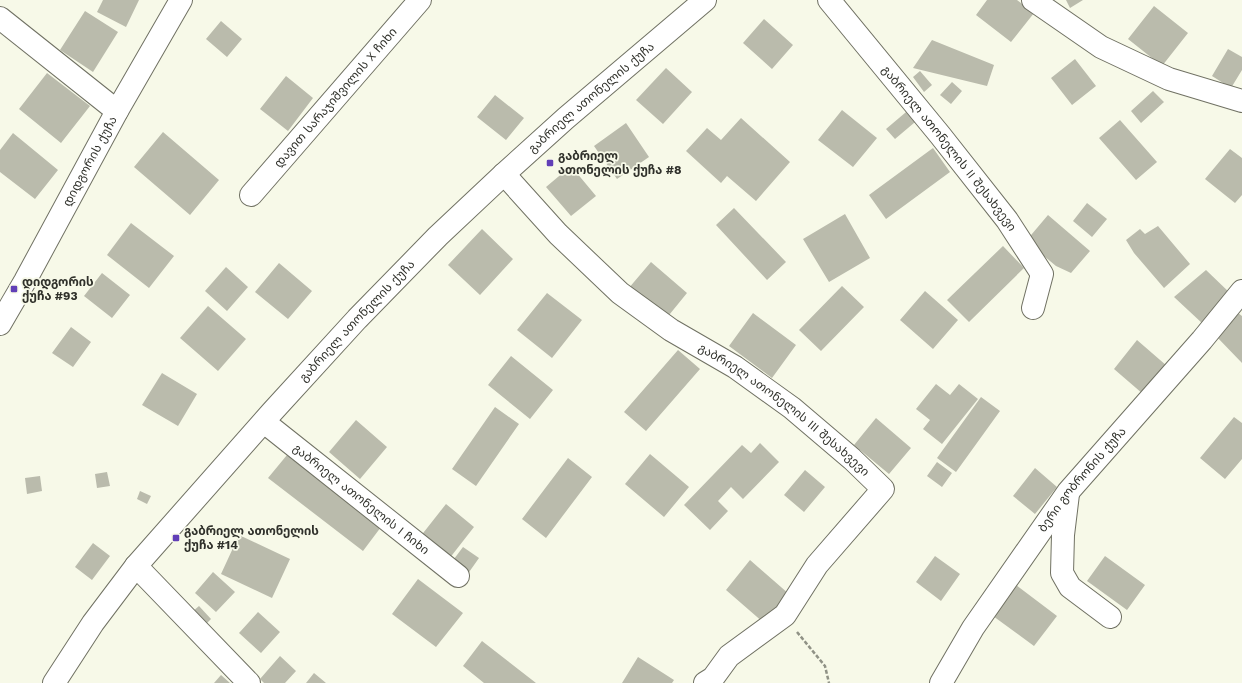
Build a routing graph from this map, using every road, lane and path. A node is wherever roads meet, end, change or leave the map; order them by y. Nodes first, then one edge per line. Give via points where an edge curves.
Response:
1 (181, 0) edge
2 (420, 0) edge
3 (705, 0) edge
4 (829, 0) edge
5 (1032, 0) edge
6 (0, 18) edge
7 (1242, 101) edge
8 (118, 110) junction
9 (504, 174) junction
10 (251, 195) dead end
11 (1242, 291) edge
12 (1033, 308) dead end
13 (0, 324) edge
14 (264, 422) junction
15 (1068, 492) junction
16 (136, 566) junction
17 (458, 576) dead end
18 (785, 615) junction
19 (1110, 617) dead end
20 (54, 683) edge
21 (249, 683) edge
22 (705, 683) edge
23 (829, 683) edge
24 (941, 683) edge

1 - 8 street, დიდგორის ქუჩა
2 - 10 street, დავით სარაჯიშვილის X ჩიხი
3 - 9 street, გაბრიელ ათონელის ქუჩა
4 - 12 street, გაბრიელ ათონელის II შესახვევი via 1007,220 1042,274
5 - 7 street via 1101,47 1170,79
6 - 8 street
8 - 13 street, დიდგორის ქუჩა
9 - 14 street, გაბრიელ ათონელის ქუჩა via 438,236 357,319
9 - 18 street, გაბრიელ ათონელის III შესახვევი via 558,234 620,293 671,330 735,367 792,408 852,459 882,489 817,565
11 - 15 street, ბერი გობრონის ქუჩა
14 - 16 street, გაბრიელ ათონელის ქუჩა
14 - 17 street, გაბრიელ ათონელის I ჩიხი
15 - 19 street via 1062,573 1070,587
15 - 24 street, ბერი გობრონის ქუჩა via 973,628
16 - 20 street, გაბრიელ ათონელის ქუჩა via 93,622
16 - 21 street
18 - 22 street via 730,656 713,678
18 - 23 path via 825,666

